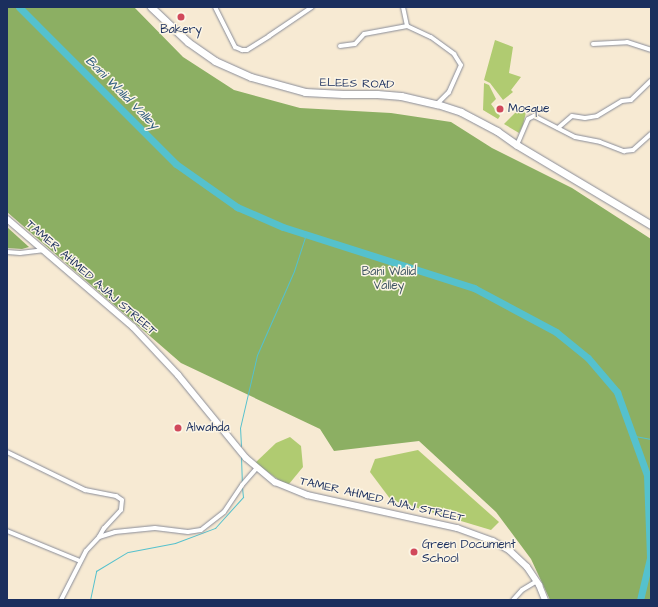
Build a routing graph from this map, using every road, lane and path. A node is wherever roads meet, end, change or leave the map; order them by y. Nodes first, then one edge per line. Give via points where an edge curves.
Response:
1 (151, 7) edge
2 (215, 7) edge
3 (312, 7) edge
4 (403, 7) edge
5 (407, 26) junction
6 (593, 44) dead end
7 (340, 46) dead end
8 (651, 50) edge
9 (651, 81) edge
10 (437, 104) junction
11 (558, 128) junction
12 (651, 134) edge
13 (517, 144) junction
14 (7, 219) edge
15 (651, 225) edge
16 (44, 250) junction
17 (7, 252) edge
18 (7, 452) edge
19 (257, 468) junction
20 (7, 531) edge
21 (99, 537) junction
22 (80, 561) junction
23 (537, 581) junction
24 (61, 600) edge
25 (513, 600) edge
26 (545, 600) edge

1 - 10 highway, ELEES ROAD via 188,42 215,61 251,77 305,92 377,94
2 - 3 street via 235,46 242,50 247,50
4 - 5 street
5 - 7 street via 364,34 355,44
5 - 10 street via 431,37 454,54 460,63 461,69 455,82
6 - 8 street via 627,42
9 - 11 street via 631,100 622,101 597,116 572,116
10 - 13 highway, ELEES ROAD via 479,121
11 - 12 street via 575,137 628,151 639,146
11 - 13 street via 537,116 532,117 528,120
13 - 15 highway, ELEES ROAD
14 - 16 main road, TAMER AHMED AJAJ STREET
16 - 17 street
16 - 19 main road, TAMER AHMED AJAJ STREET via 154,348 224,433
18 - 21 street via 85,490 116,496 122,500 121,510
19 - 21 street via 224,512 201,530 188,532 155,528 115,532
19 - 23 main road, TAMER AHMED AJAJ STREET via 280,486 300,493 420,519 475,534 510,551
20 - 22 street
21 - 22 street
22 - 24 street
23 - 25 street via 522,590
23 - 26 main road, TAMER AHMED AJAJ STREET

